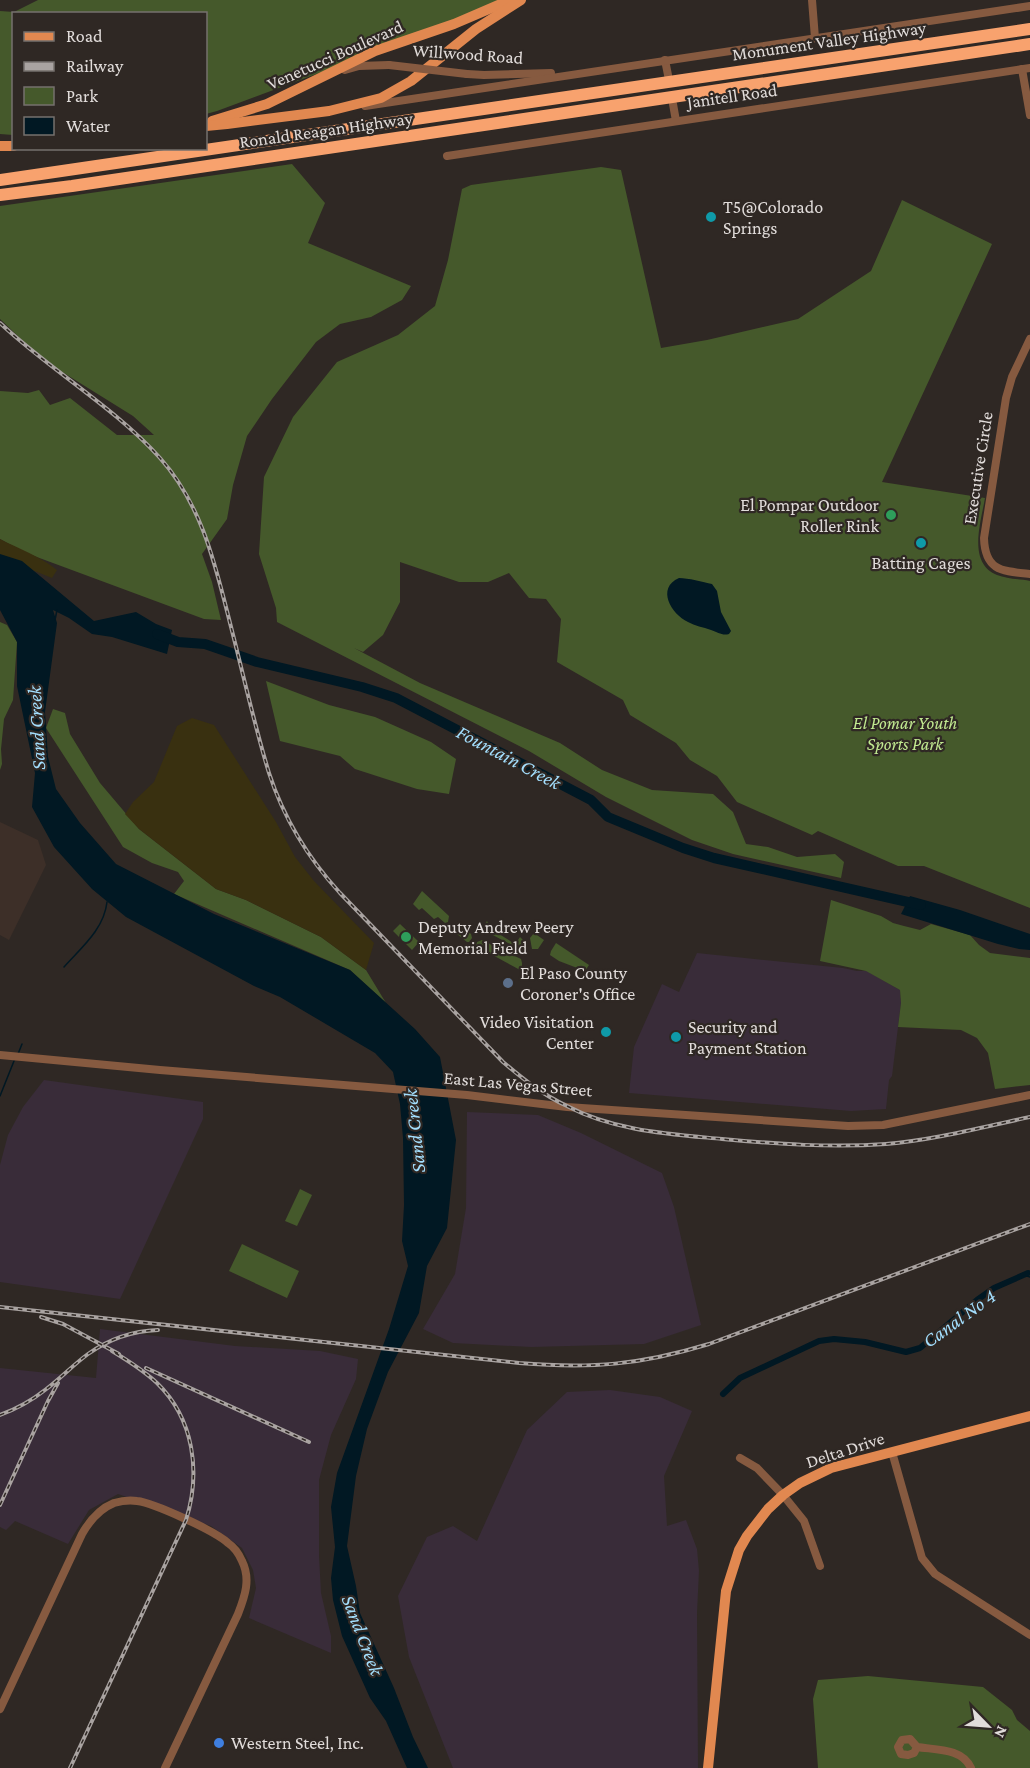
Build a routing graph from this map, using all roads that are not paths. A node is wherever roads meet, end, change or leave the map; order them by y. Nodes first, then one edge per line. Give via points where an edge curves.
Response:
1 (510, 0) edge
2 (521, 0) edge
3 (812, 0) edge
4 (1030, 6) edge
5 (1030, 29) edge
6 (815, 38) junction
7 (1030, 44) edge
8 (666, 60) junction
9 (1026, 69) edge
10 (593, 71) junction
11 (668, 75) dead end
12 (308, 85) junction
13 (633, 87) joint
14 (658, 99) joint
15 (673, 104) dead end
16 (329, 111) junction
17 (1030, 115) edge
18 (676, 121) junction
19 (207, 124) edge
20 (207, 124) edge
21 (204, 150) edge
22 (207, 150) edge
23 (447, 156) dead end
24 (0, 180) edge
25 (0, 195) edge
26 (1030, 339) edge
27 (1030, 574) edge
28 (0, 1055) edge
29 (1030, 1095) edge
30 (1030, 1416) edge
31 (892, 1452) junction
32 (740, 1458) dead end
33 (783, 1495) junction
34 (820, 1566) dead end
35 (1030, 1635) edge
36 (0, 1709) edge
37 (917, 1747) dead end
38 (165, 1768) edge
39 (708, 1768) edge
40 (971, 1768) edge

1 - 12 main road, Venetucci Boulevard via 375,51
2 - 16 main road, Venetucci Boulevard via 476,28 396,90
3 - 6 street
4 - 6 street, Willwood Road
5 - 13 highway, Monument Valley Highway
6 - 8 street, Willwood Road
7 - 14 highway, Monument Valley Highway
8 - 10 street, Willwood Road
8 - 11 street
9 - 17 street, Janitell Road
9 - 18 street, Janitell Road
10 - 12 street, Willwood Road, bridge via 483,75 388,65 359,66
10 - 16 street, Willwood Road
12 - 19 main road, Venetucci Boulevard via 267,104
13 - 22 highway, Ronald Reagan Highway
14 - 25 highway, Ronald Reagan Highway
15 - 18 street
16 - 20 main road, Venetucci Boulevard
18 - 23 street, Janitell Road
21 - 24 highway, Ronald Reagan Highway
26 - 27 street, Executive Circle via 1006,398 984,538 985,553 992,564
28 - 29 street, East Las Vegas Street via 567,1107 856,1126 883,1125
30 - 31 main road, Delta Drive
31 - 33 main road, Delta Drive via 831,1468
31 - 35 street via 922,1558 929,1568
32 - 33 street via 757,1467
33 - 34 street via 804,1521
33 - 39 main road, Delta Drive via 747,1536 734,1560 723,1612
36 - 38 street via 82,1534 95,1515 114,1503 137,1501 153,1505 192,1522 232,1547 244,1565 247,1584 238,1614
37 - 40 street via 953,1752 968,1761

